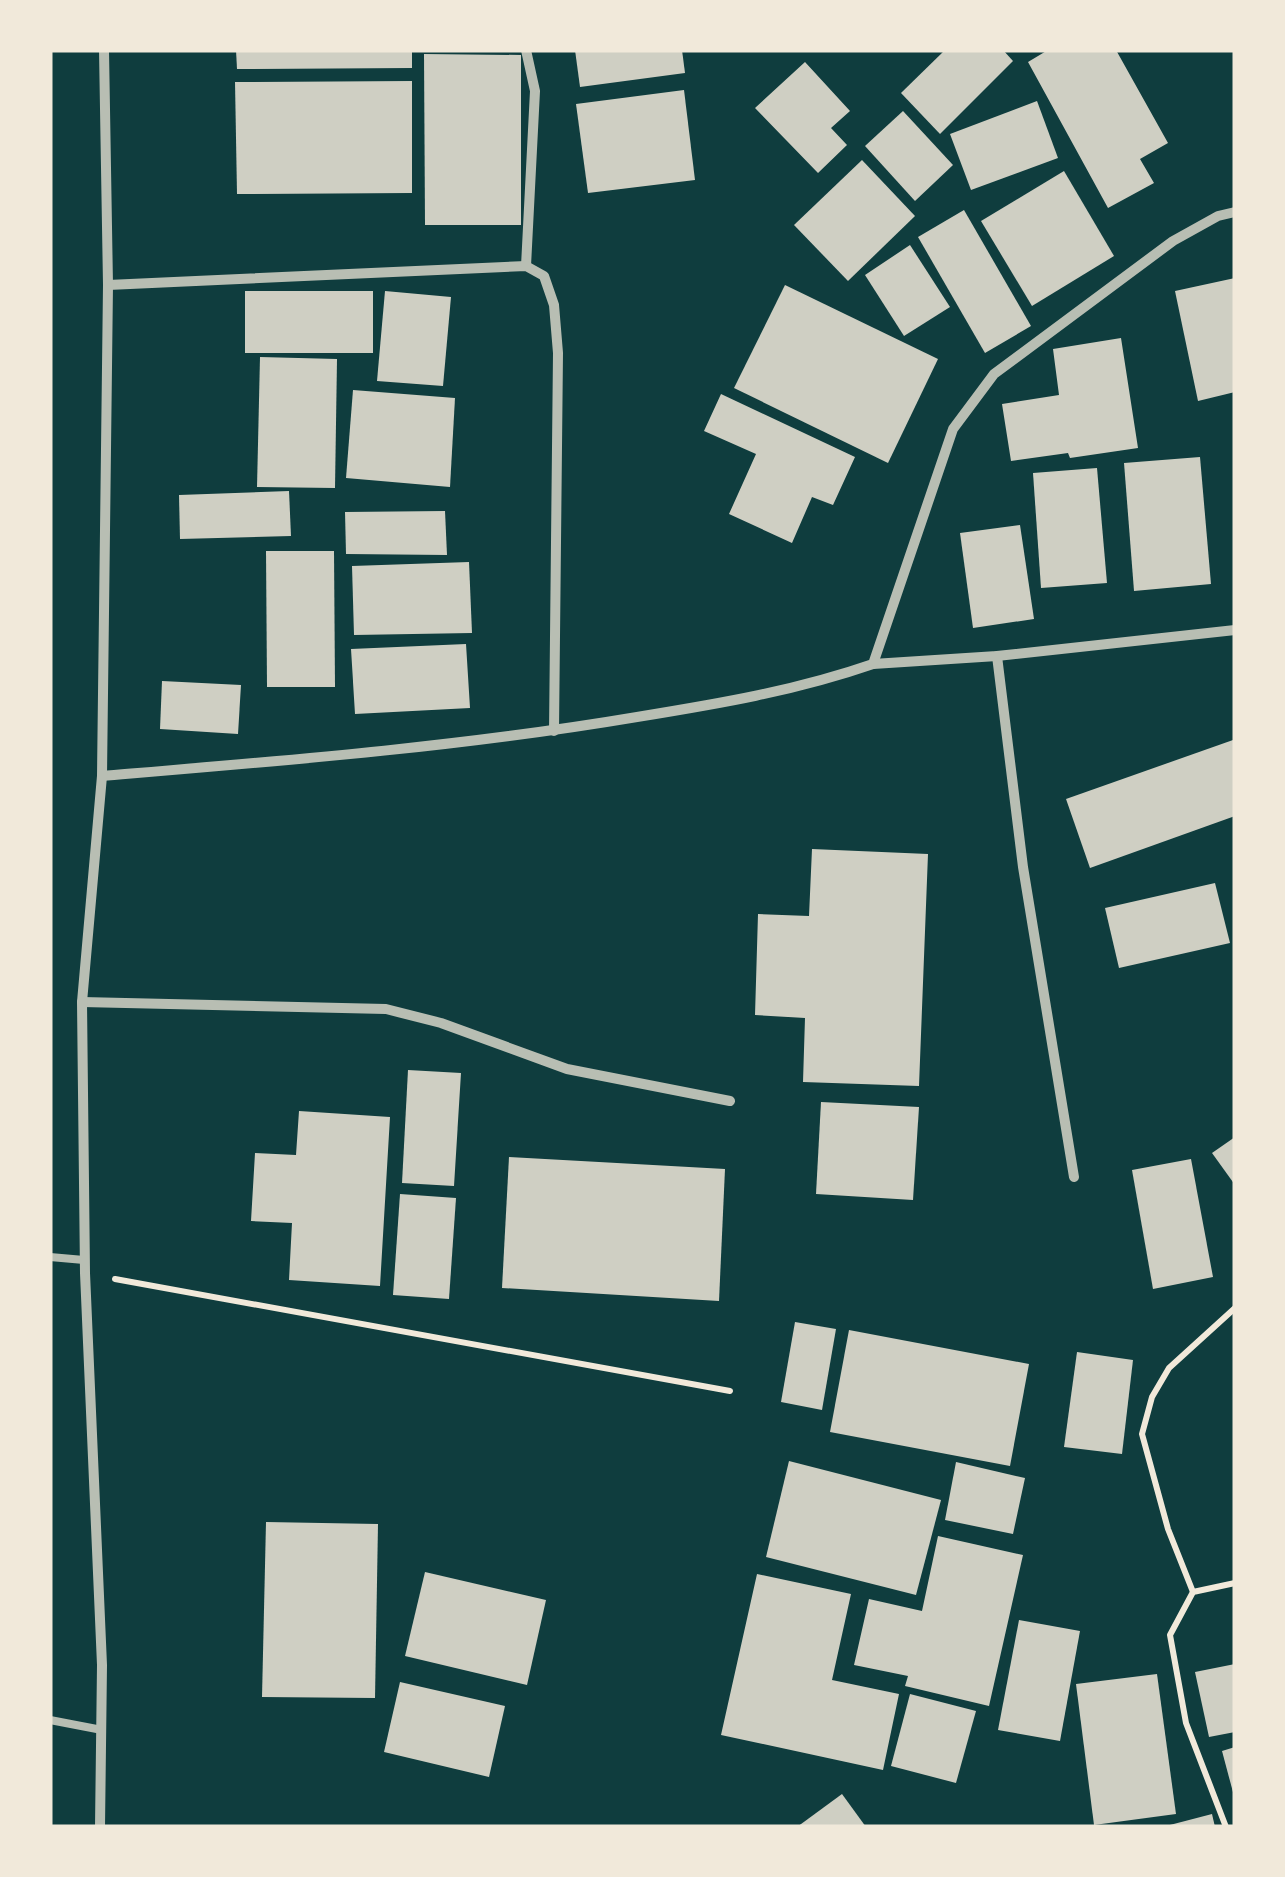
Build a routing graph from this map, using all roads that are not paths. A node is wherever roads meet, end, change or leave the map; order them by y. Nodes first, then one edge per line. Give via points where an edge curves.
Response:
1 (104, 50) edge
2 (526, 50) edge
3 (1235, 212) edge
4 (526, 266) junction
5 (108, 286) junction
6 (1235, 630) edge
7 (998, 656) junction
8 (873, 664) junction
9 (554, 731) junction
10 (102, 776) junction
11 (82, 1002) junction
12 (730, 1100) dead end
13 (1074, 1177) dead end
14 (50, 1257) edge
15 (84, 1260) junction
16 (50, 1720) edge
17 (102, 1730) junction
18 (100, 1827) edge

1 - 5 street
2 - 4 street via 535,91
3 - 8 street via 1172,242 994,374 953,429
4 - 5 street
4 - 9 street via 544,276 550,290 558,353
5 - 10 street
6 - 7 street
7 - 8 street
7 - 13 street via 1023,867
8 - 9 street via 768,695
9 - 10 street
10 - 11 street
11 - 12 street via 386,1009 567,1069
11 - 15 street
14 - 15 lane
15 - 17 street
16 - 17 lane
17 - 18 street

